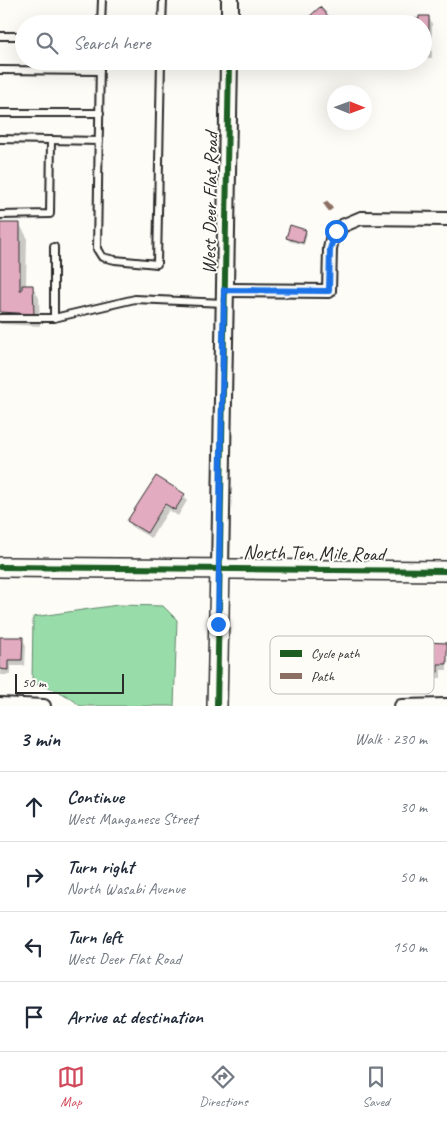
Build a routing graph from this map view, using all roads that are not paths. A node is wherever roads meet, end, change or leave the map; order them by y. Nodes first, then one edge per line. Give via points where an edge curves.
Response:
1 (102, 0) edge
2 (163, 0) edge
3 (230, 0) edge
4 (101, 15) edge
5 (162, 15) edge
6 (230, 15) edge
7 (0, 36) edge
8 (15, 36) edge
9 (0, 70) edge
10 (162, 70) edge
11 (229, 70) edge
12 (100, 71) joint
13 (0, 113) edge
14 (100, 113) junction
15 (0, 139) edge
16 (51, 140) junction
17 (99, 141) junction
18 (0, 215) edge
19 (447, 219) edge
20 (54, 247) dead end
21 (224, 296) junction
22 (0, 318) edge
23 (54, 318) junction
24 (0, 567) edge
25 (220, 568) junction
26 (447, 571) edge
27 (0, 704) edge
28 (447, 705) edge
29 (44, 706) edge
30 (217, 706) edge
31 (401, 706) edge

1 - 4 lane
2 - 5 lane
3 - 6 street
7 - 8 lane
9 - 12 lane
10 - 17 lane via 157,264 102,257 97,248
11 - 21 street, West Deer Flat Road
12 - 14 lane
13 - 14 lane
14 - 17 lane
15 - 16 lane
16 - 17 lane
16 - 18 lane via 50,214
19 - 21 street via 361,218 350,221 336,231 330,249 329,291
20 - 23 lane
21 - 23 lane via 135,299
21 - 25 street, West Deer Flat Road
22 - 23 lane
24 - 25 main road, North Ten Mile Road
25 - 26 main road, North Ten Mile Road
25 - 30 main road, West Deer Flat Road
27 - 29 street
28 - 31 street

